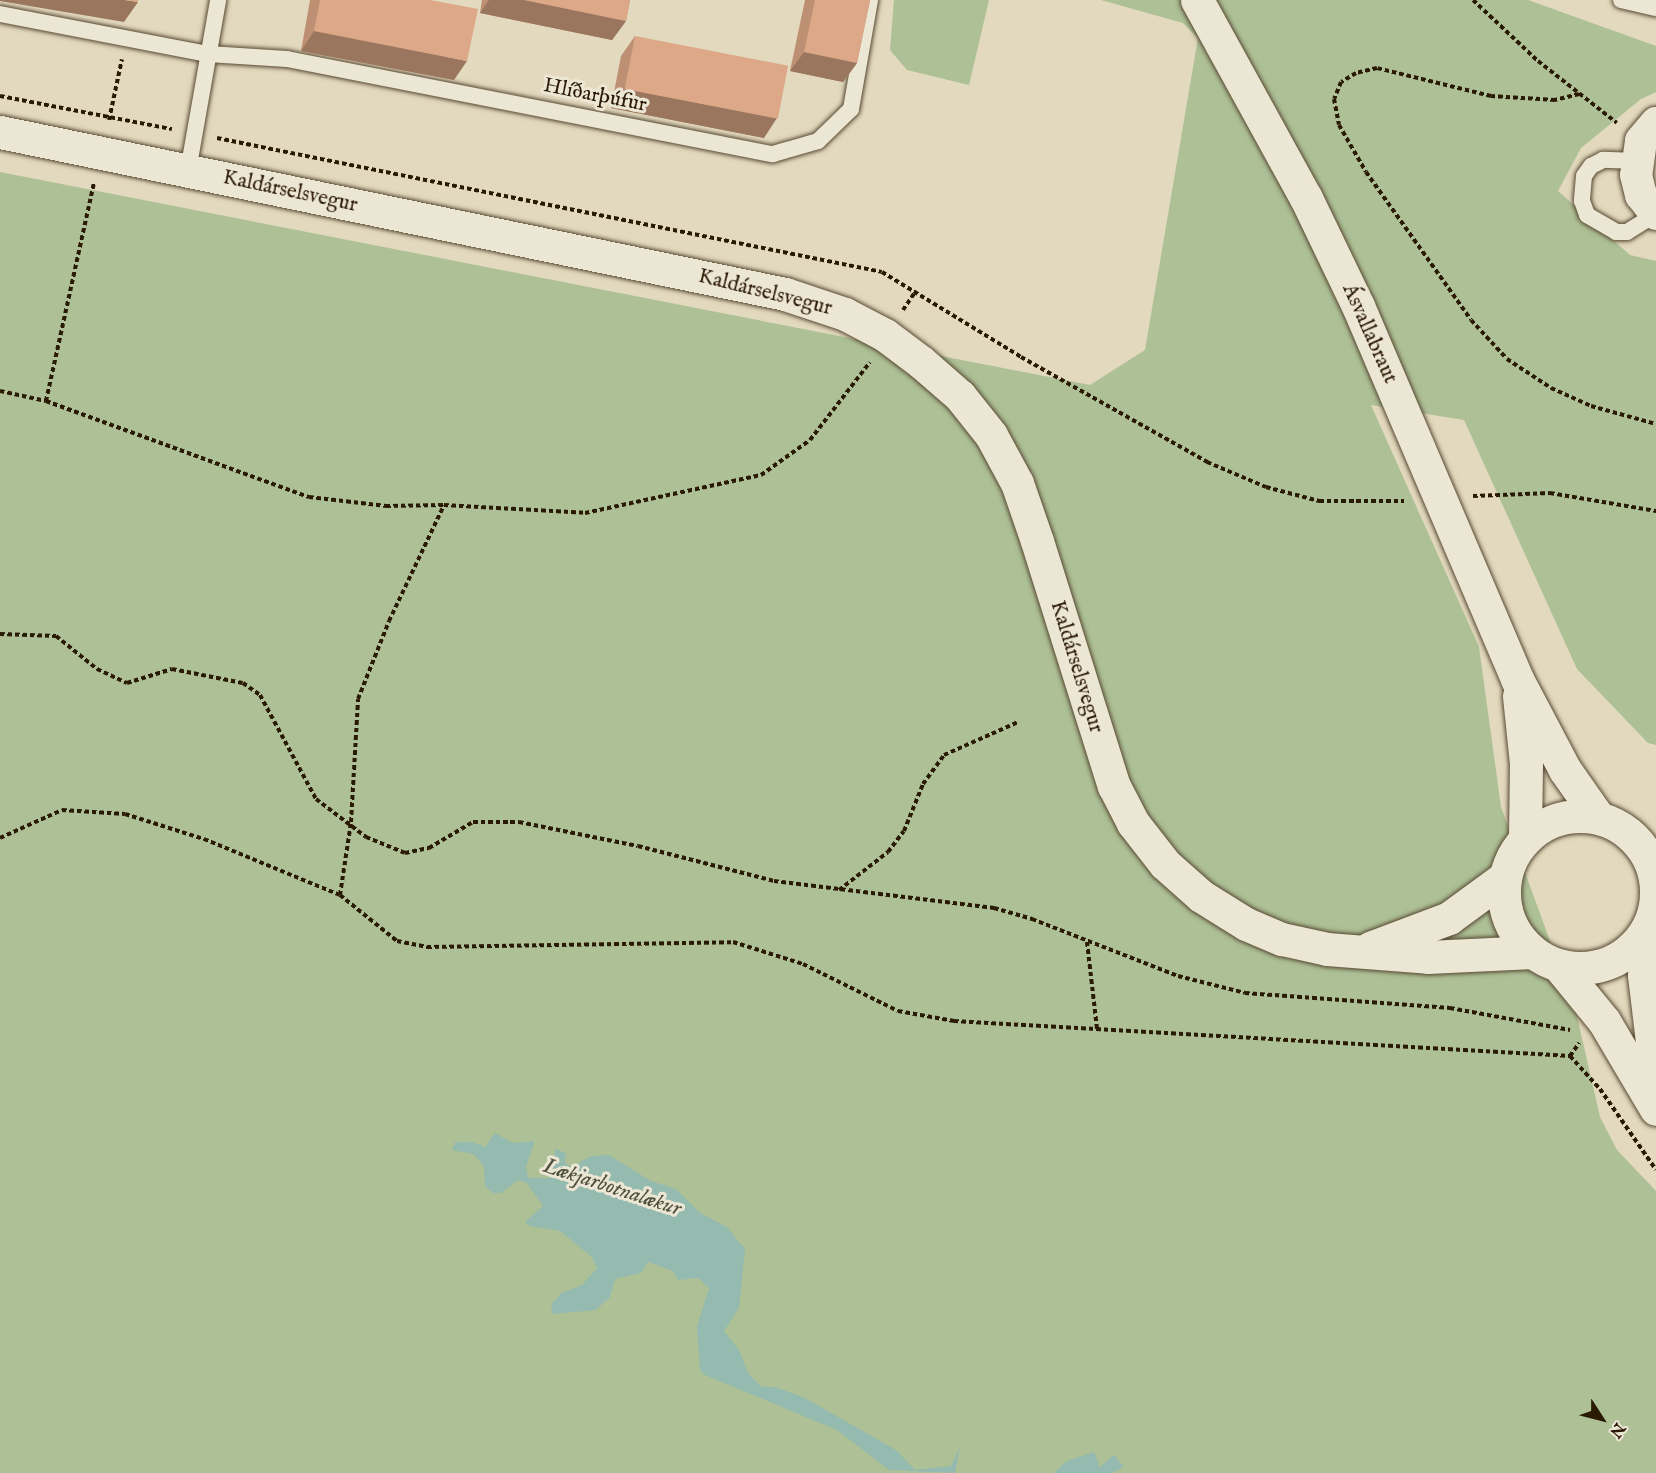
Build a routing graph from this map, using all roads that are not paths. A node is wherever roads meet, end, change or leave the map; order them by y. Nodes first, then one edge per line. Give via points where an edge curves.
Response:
1 (218, 0) edge
2 (870, 0) edge
3 (1197, 0) edge
4 (1621, 0) edge
5 (1656, 8) edge
6 (0, 14) edge
7 (208, 54) junction
8 (1656, 123) edge
9 (0, 132) edge
10 (1637, 161) junction
11 (188, 171) junction
12 (1656, 214) edge
13 (1517, 679) junction
14 (1608, 821) junction
15 (1656, 827) edge
16 (1525, 839) junction
17 (1505, 877) junction
18 (1652, 917) edge
19 (1362, 951) junction
20 (1546, 959) junction
21 (1656, 1077) edge
22 (1656, 1109) edge

1 - 7 lane
2 - 7 lane, Hlíðarþúfur via 851,109 818,141 773,154 287,59
3 - 13 street, Ásvallabraut via 1306,198 1353,296
4 - 5 lane
6 - 7 lane, Hlíðarþúfur
7 - 11 lane
8 - 10 street via 1641,141
9 - 11 street, Kaldárselsvegur
10 - 12 street via 1641,195
10 - 12 lane via 1603,160 1591,166 1584,176 1582,201 1587,215 1616,232 1627,232
11 - 19 street, Kaldárselsvegur via 785,294 845,314 885,335 960,396 991,435 1017,483 1114,786 1133,823 1172,870 1201,896 1246,924 1282,939 1327,949
13 - 14 street, Ásvallabraut via 1565,771
13 - 16 street, Ásvallabraut via 1526,764
14 - 15 street
14 - 16 street via 1575,815 1553,820
14 - 18 street via 1636,840 1649,859 1656,881
16 - 17 street via 1517,847
17 - 19 street, Kaldárselsvegur via 1449,918
17 - 20 street via 1504,907 1511,927
18 - 20 street via 1636,944 1620,957 1590,967
18 - 21 street via 1644,975
19 - 20 street, Kaldárselsvegur via 1428,957
20 - 22 street via 1604,1021

